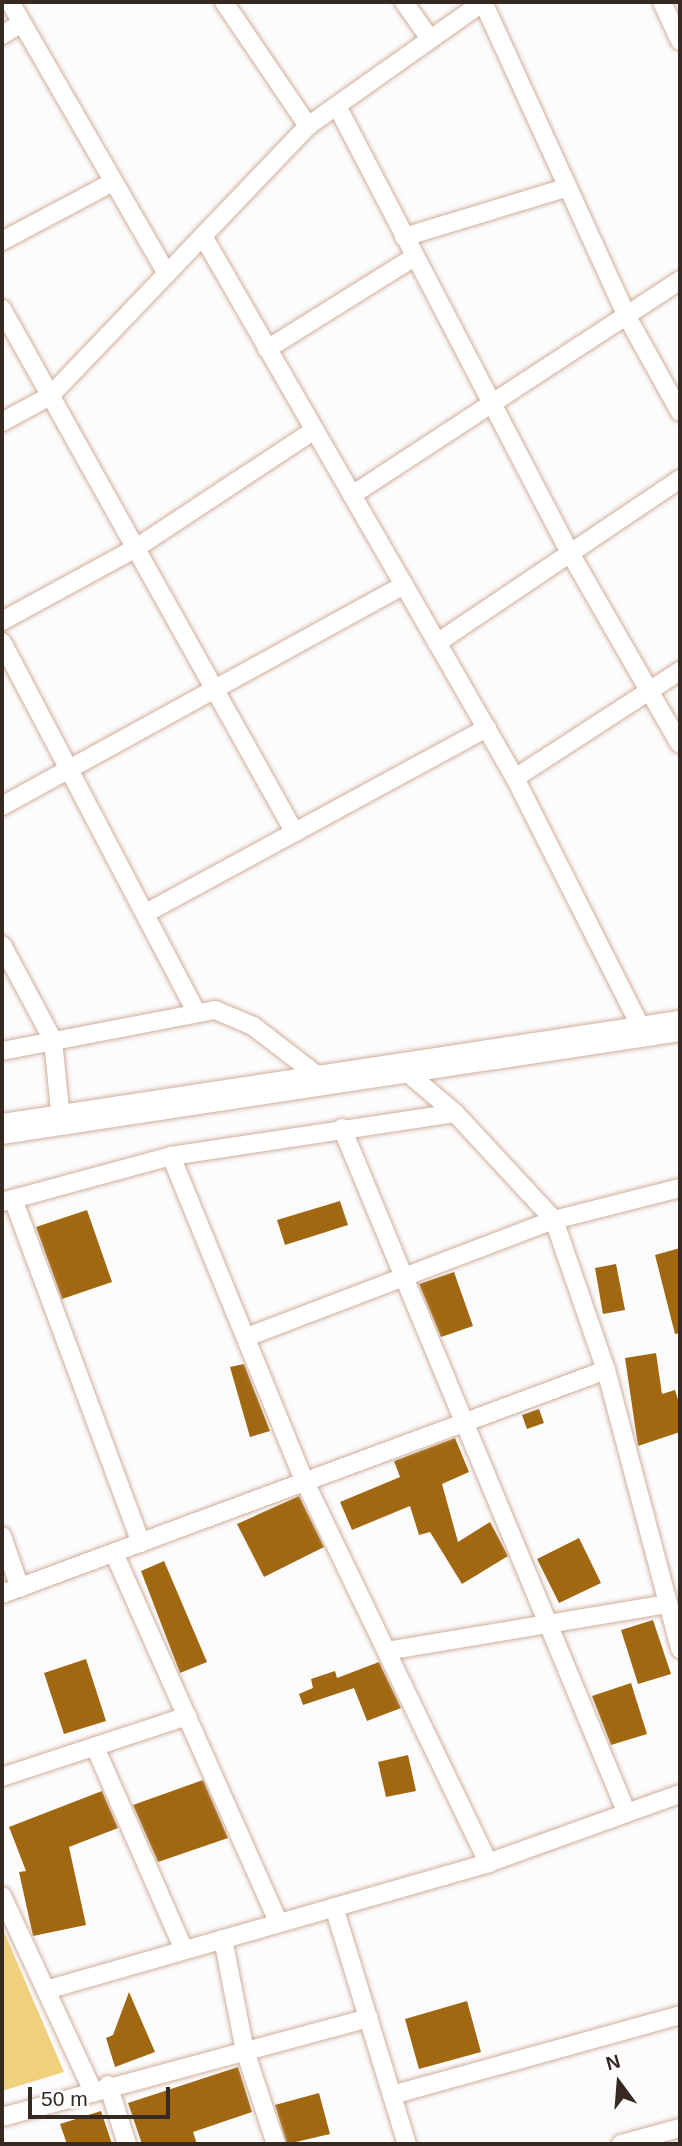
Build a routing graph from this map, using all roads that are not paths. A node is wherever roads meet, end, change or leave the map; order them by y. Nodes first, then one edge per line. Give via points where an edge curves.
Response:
1 (10, 2) edge
2 (224, 2) edge
3 (404, 2) edge
4 (483, 2) edge
5 (662, 2) edge
6 (22, 23) junction
7 (2, 35) edge
8 (430, 39) junction
9 (680, 41) edge
10 (337, 106) junction
11 (308, 126) junction
12 (113, 182) junction
13 (565, 188) junction
14 (203, 236) junction
15 (404, 237) junction
16 (2, 241) edge
17 (414, 257) junction
18 (167, 274) junction
19 (680, 279) edge
20 (2, 309) edge
21 (626, 315) junction
22 (267, 349) junction
23 (50, 396) junction
24 (490, 404) junction
25 (680, 412) edge
26 (2, 422) edge
27 (314, 430) junction
28 (680, 479) edge
29 (352, 495) junction
30 (136, 548) junction
31 (570, 553) junction
32 (404, 585) junction
33 (2, 621) edge
34 (2, 642) edge
35 (437, 643) junction
36 (680, 671) edge
37 (214, 688) junction
38 (649, 691) junction
39 (487, 729) junction
40 (680, 744) edge
41 (70, 767) junction
42 (515, 778) junction
43 (2, 806) edge
44 (295, 833) junction
45 (146, 913) junction
46 (2, 945) edge
47 (195, 1010) junction
48 (680, 1026) edge
49 (643, 1031) junction
50 (53, 1040) junction
51 (2, 1051) edge
52 (402, 1068) junction
53 (323, 1080) junction
54 (455, 1113) junction
55 (61, 1120) junction
56 (342, 1128) junction
57 (2, 1129) edge
58 (171, 1156) junction
59 (680, 1188) edge
60 (7, 1201) edge
61 (554, 1220) junction
62 (403, 1277) junction
63 (247, 1336) junction
64 (606, 1370) junction
65 (463, 1423) junction
66 (305, 1482) junction
67 (2, 1536) edge
68 (141, 1543) junction
69 (114, 1553) junction
70 (20, 1588) junction
71 (2, 1594) edge
72 (668, 1604) junction
73 (546, 1624) junction
74 (679, 1640) edge
75 (387, 1651) junction
76 (187, 1716) junction
77 (95, 1747) junction
78 (2, 1777) edge
79 (680, 1794) edge
80 (625, 1808) junction
81 (488, 1863) junction
82 (2, 1896) edge
83 (334, 1907) junction
84 (279, 1923) junction
85 (223, 1939) junction
86 (184, 1950) junction
87 (46, 1990) junction
88 (680, 2015) edge
89 (369, 2018) junction
90 (245, 2051) junction
91 (101, 2089) junction
92 (392, 2095) junction
93 (2, 2117) edge
94 (680, 2128) edge
95 (127, 2144) edge
96 (276, 2144) edge
97 (407, 2144) edge
98 (621, 2144) edge

1 - 6 street
2 - 11 street
3 - 8 street
4 - 8 street
4 - 13 street
5 - 9 street
6 - 7 street
6 - 12 street
8 - 10 street
10 - 11 street
10 - 15 street
11 - 14 street
12 - 16 street
12 - 18 street
13 - 15 street
13 - 21 street
14 - 18 street
14 - 22 street
15 - 17 street
17 - 22 street
17 - 24 street
18 - 23 street
19 - 21 street
20 - 23 street
21 - 24 street
21 - 25 street
22 - 27 street
23 - 26 street
23 - 30 street
24 - 29 street
24 - 31 street
27 - 29 street
27 - 30 street
28 - 31 street
29 - 32 street
30 - 33 street
30 - 37 street
31 - 35 street
31 - 38 street
32 - 35 street
32 - 37 street
34 - 41 street
35 - 39 street
36 - 38 street
37 - 41 street
37 - 44 street
38 - 40 street
38 - 42 street
39 - 42 street
39 - 44 street
41 - 43 street
41 - 45 street
42 - 49 street
44 - 45 street
45 - 47 street
46 - 50 street
47 - 50 street
47 - 53 street via 215,1010 253,1026
48 - 49 highway
49 - 52 highway
50 - 51 street
50 - 55 street
52 - 53 highway
52 - 54 street
53 - 55 highway
54 - 56 street
54 - 61 street
55 - 57 highway
56 - 58 street
56 - 62 street
58 - 60 street
58 - 63 street
59 - 61 street
60 - 68 street
61 - 62 street
61 - 64 street
62 - 63 street
62 - 65 street
63 - 66 street
64 - 65 street
64 - 72 street
65 - 66 street
65 - 73 street
66 - 68 street
66 - 75 street
67 - 70 street
68 - 69 street
69 - 70 street
69 - 76 street
70 - 71 street
72 - 73 street
72 - 74 street
73 - 75 street
73 - 80 street
75 - 81 street
76 - 77 street
76 - 84 street
77 - 78 street
77 - 86 street
79 - 80 street
80 - 81 street
81 - 83 street
82 - 87 street
83 - 84 street
83 - 89 street
84 - 85 street
85 - 86 street
85 - 90 street
86 - 87 street
87 - 91 street
88 - 92 street
89 - 90 street
89 - 92 street
90 - 91 street
90 - 96 street
91 - 93 street
91 - 95 street
92 - 97 street
94 - 98 street

